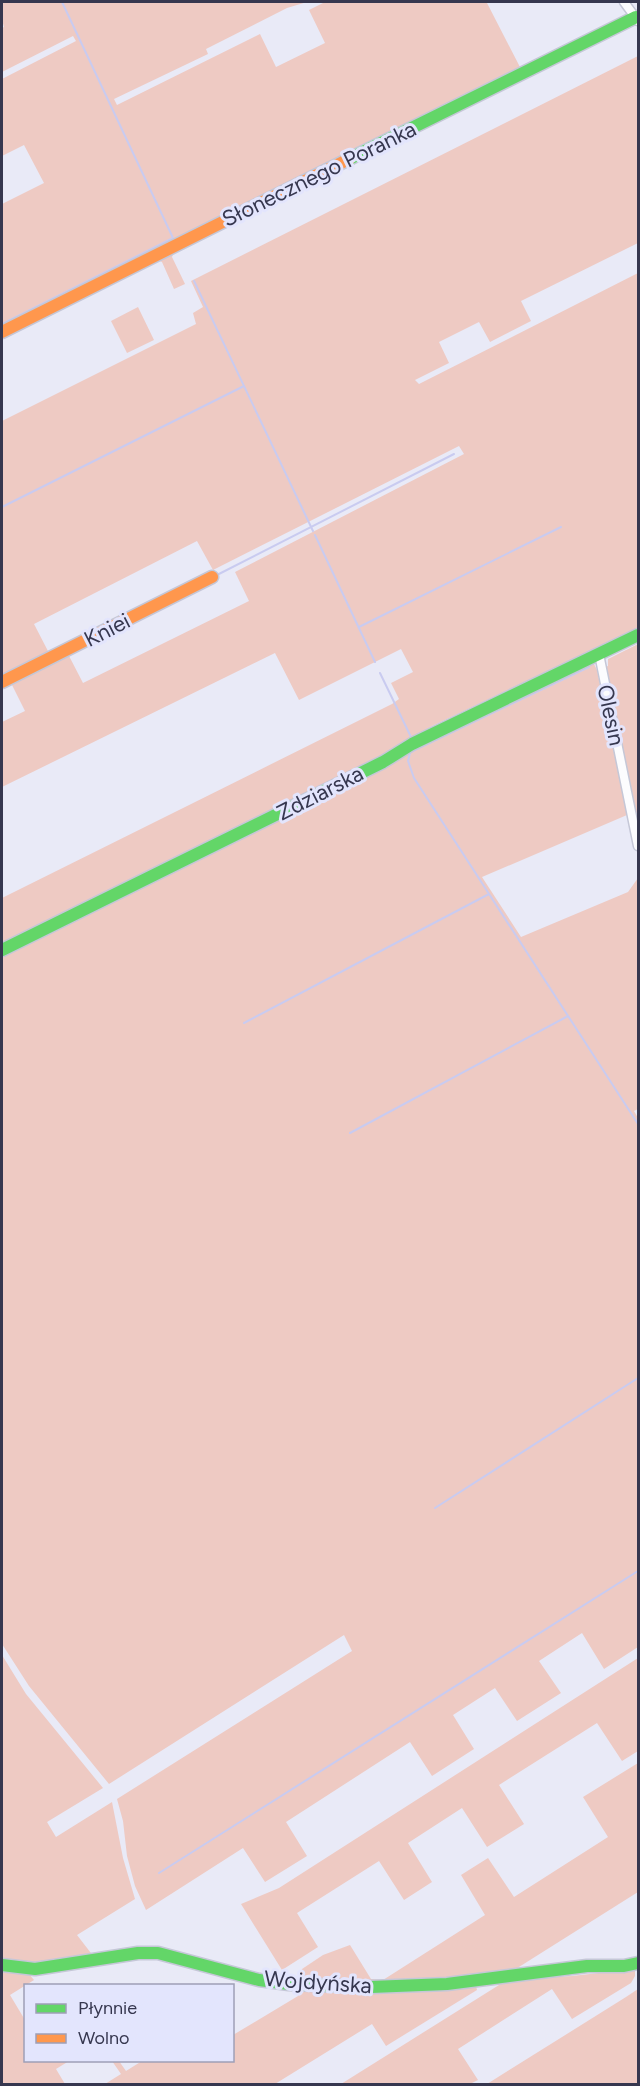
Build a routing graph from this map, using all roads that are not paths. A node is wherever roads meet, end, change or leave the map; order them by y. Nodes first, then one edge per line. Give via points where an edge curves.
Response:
1 (624, 2) edge
2 (637, 19) edge
3 (2, 332) edge
4 (212, 577) dead end
5 (639, 635) edge
6 (599, 654) junction
7 (2, 682) edge
8 (639, 846) edge
9 (2, 950) edge
10 (639, 1963) edge
11 (2, 1965) edge

1 - 2 street
2 - 3 street, Słonecznego Poranka
4 - 7 street, Kniei
5 - 6 street, Zdziarska
6 - 8 street, Olesin
6 - 9 street, Zdziarska
10 - 11 street, Wojdyńska via 447,1984 371,1987 259,1980 158,1953 35,1969

